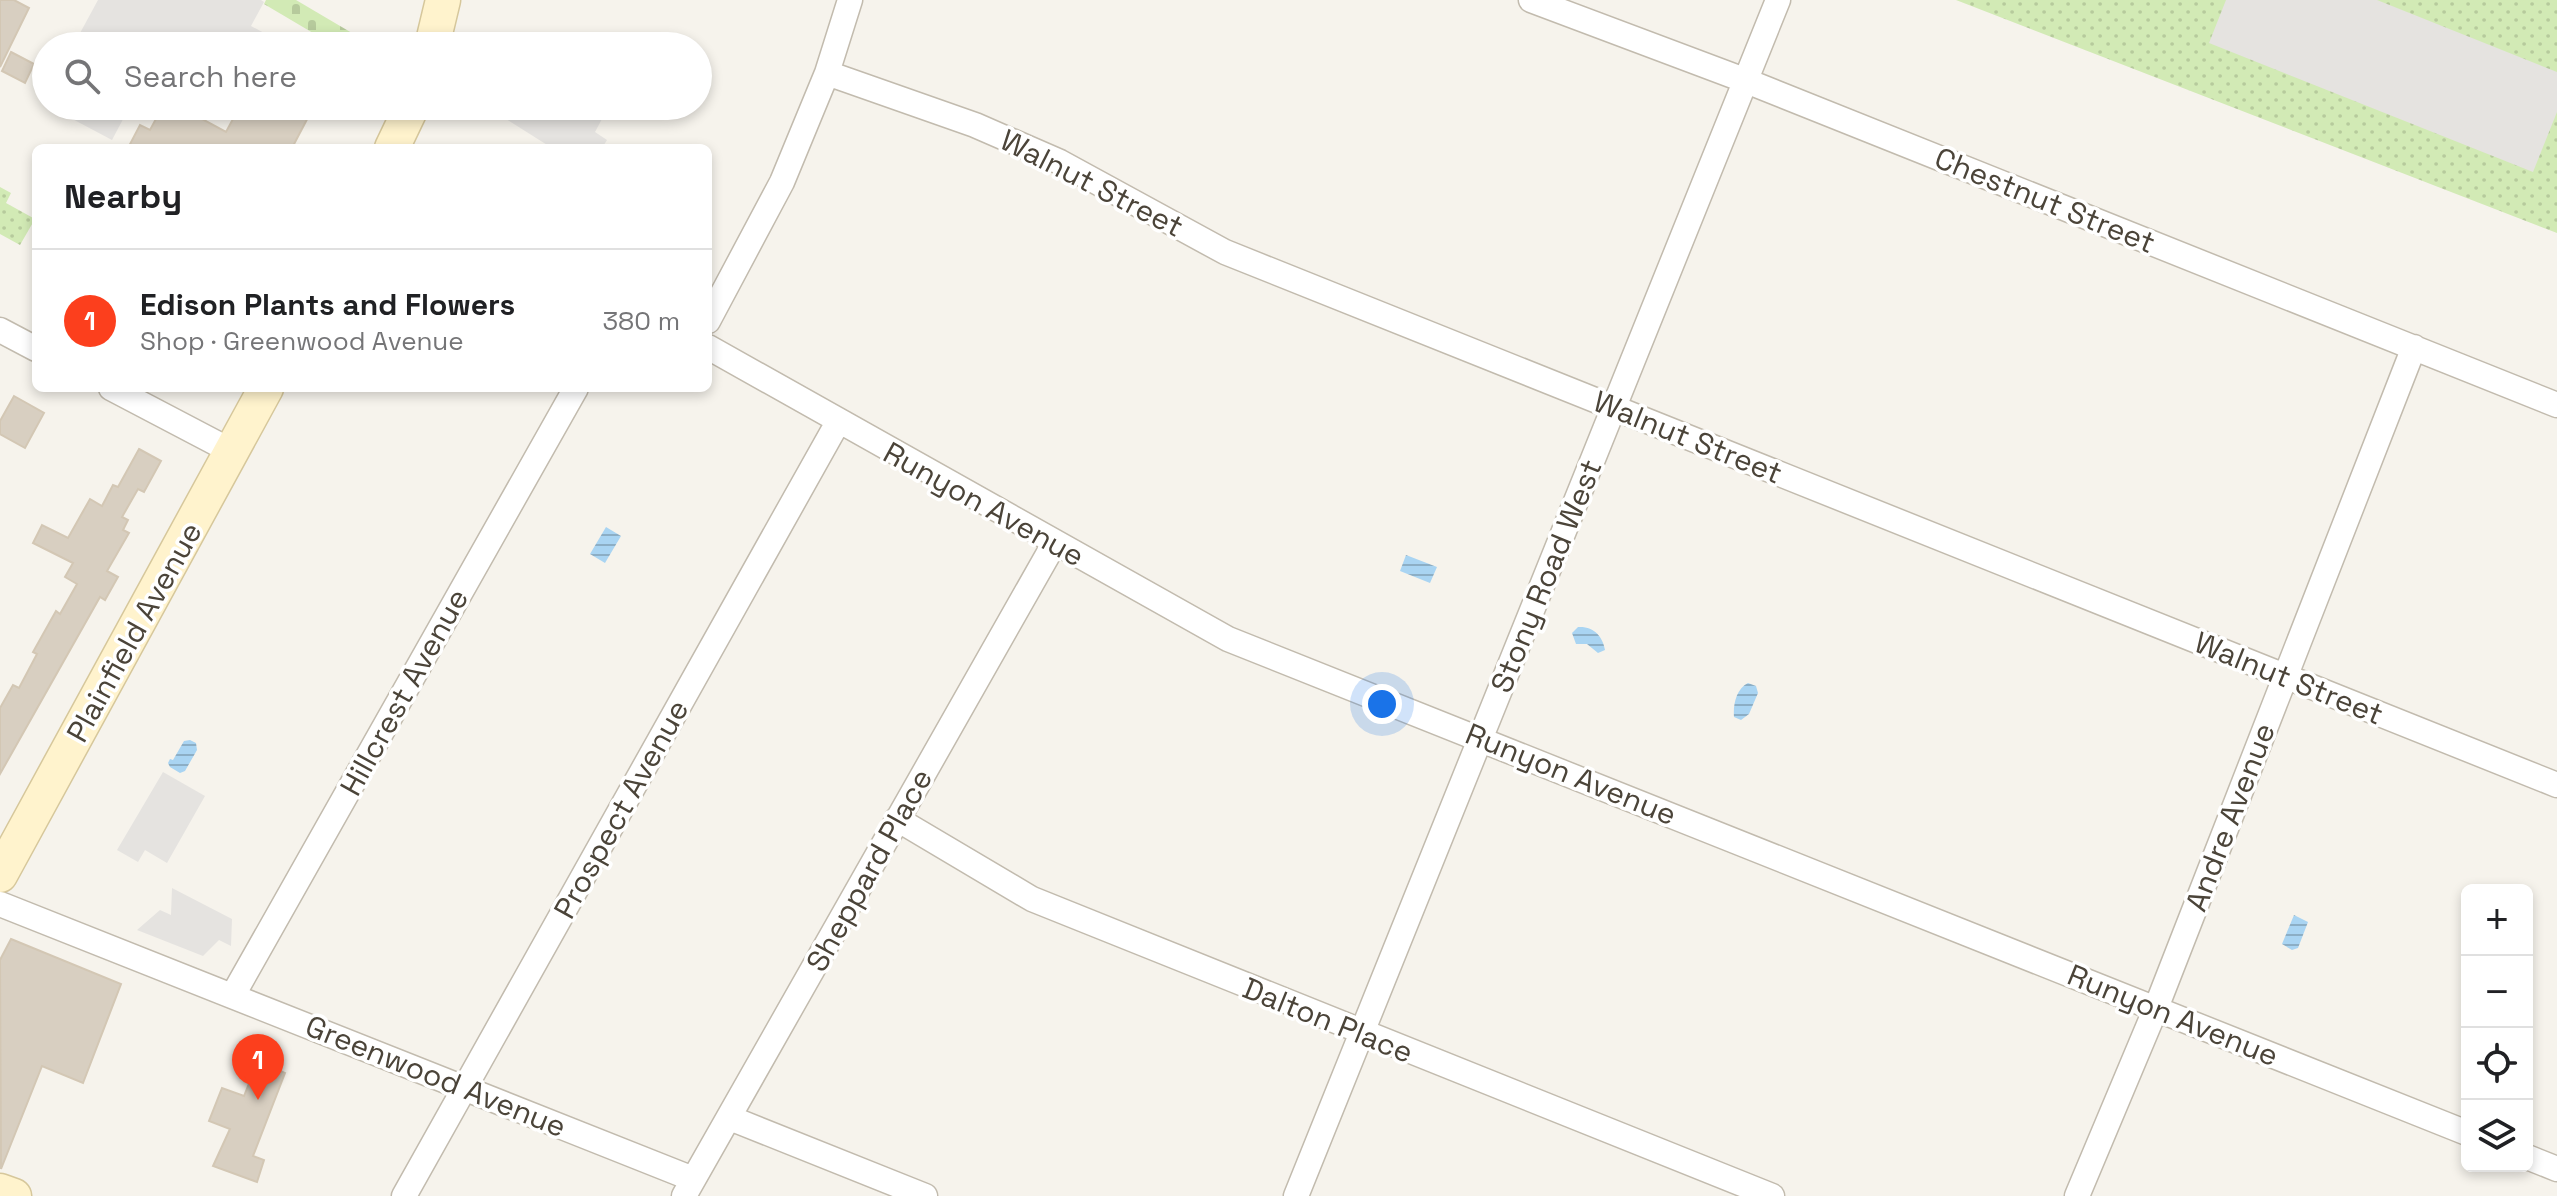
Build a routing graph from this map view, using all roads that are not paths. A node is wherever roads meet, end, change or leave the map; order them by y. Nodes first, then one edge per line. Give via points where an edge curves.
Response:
1 (443, 0) edge
2 (850, 0) edge
3 (1531, 0) edge
4 (1778, 0) edge
5 (435, 32) edge
6 (827, 73) junction
7 (1744, 80) junction
8 (405, 120) edge
9 (394, 144) edge
10 (712, 313) edge
11 (0, 330) edge
12 (32, 347) edge
13 (2414, 347) junction
14 (712, 349) edge
15 (119, 392) edge
16 (264, 392) edge
17 (574, 392) edge
18 (2557, 405) edge
19 (1615, 407) junction
20 (838, 422) junction
21 (233, 452) junction
22 (1054, 544) junction
23 (2285, 677) junction
24 (1479, 738) junction
25 (2557, 785) edge
26 (897, 819) junction
27 (0, 875) edge
28 (0, 904) edge
29 (233, 995) junction
30 (2156, 1008) junction
31 (1362, 1034) junction
32 (465, 1087) junction
33 (730, 1118) junction
34 (2461, 1131) edge
35 (2533, 1159) edge
36 (2557, 1169) edge
37 (688, 1188) edge
38 (0, 1191) edge
39 (14, 1196) edge
40 (404, 1196) edge
41 (925, 1196) edge
42 (1296, 1196) edge
43 (1772, 1196) edge
44 (2077, 1196) edge

1 - 5 main road
2 - 6 street
3 - 7 street, Chestnut Street
4 - 7 street, Stony Road West
6 - 10 street via 782,182
6 - 19 street, Walnut Street via 975,125 1060,162 1225,252
7 - 13 street, Chestnut Street
7 - 19 street, Stony Road West
8 - 9 main road
11 - 12 street
13 - 18 street, Chestnut Street
13 - 23 street, Andre Avenue
14 - 20 street, Runyon Avenue
15 - 21 street
16 - 21 main road, Plainfield Avenue
17 - 29 street, Hillcrest Avenue
19 - 23 street, Walnut Street
19 - 24 street, Stony Road West
20 - 22 street, Runyon Avenue
20 - 32 street, Prospect Avenue
21 - 27 main road, Plainfield Avenue
22 - 24 street, Runyon Avenue via 1228,639
22 - 26 street, Sheppard Place
23 - 25 street, Walnut Street
23 - 30 street, Andre Avenue
24 - 30 street, Runyon Avenue
24 - 31 street, Stony Road West
26 - 31 street, Dalton Place via 1032,899
26 - 33 street, Sheppard Place
28 - 29 street, Greenwood Avenue
29 - 32 street, Greenwood Avenue
30 - 34 street, Runyon Avenue
30 - 44 street, Andre Avenue
31 - 42 street, Stony Road West
31 - 43 street, Dalton Place
32 - 37 street, Greenwood Avenue
32 - 40 street, Prospect Avenue
33 - 37 street, Sheppard Place
33 - 41 street
35 - 36 street
38 - 39 main road

